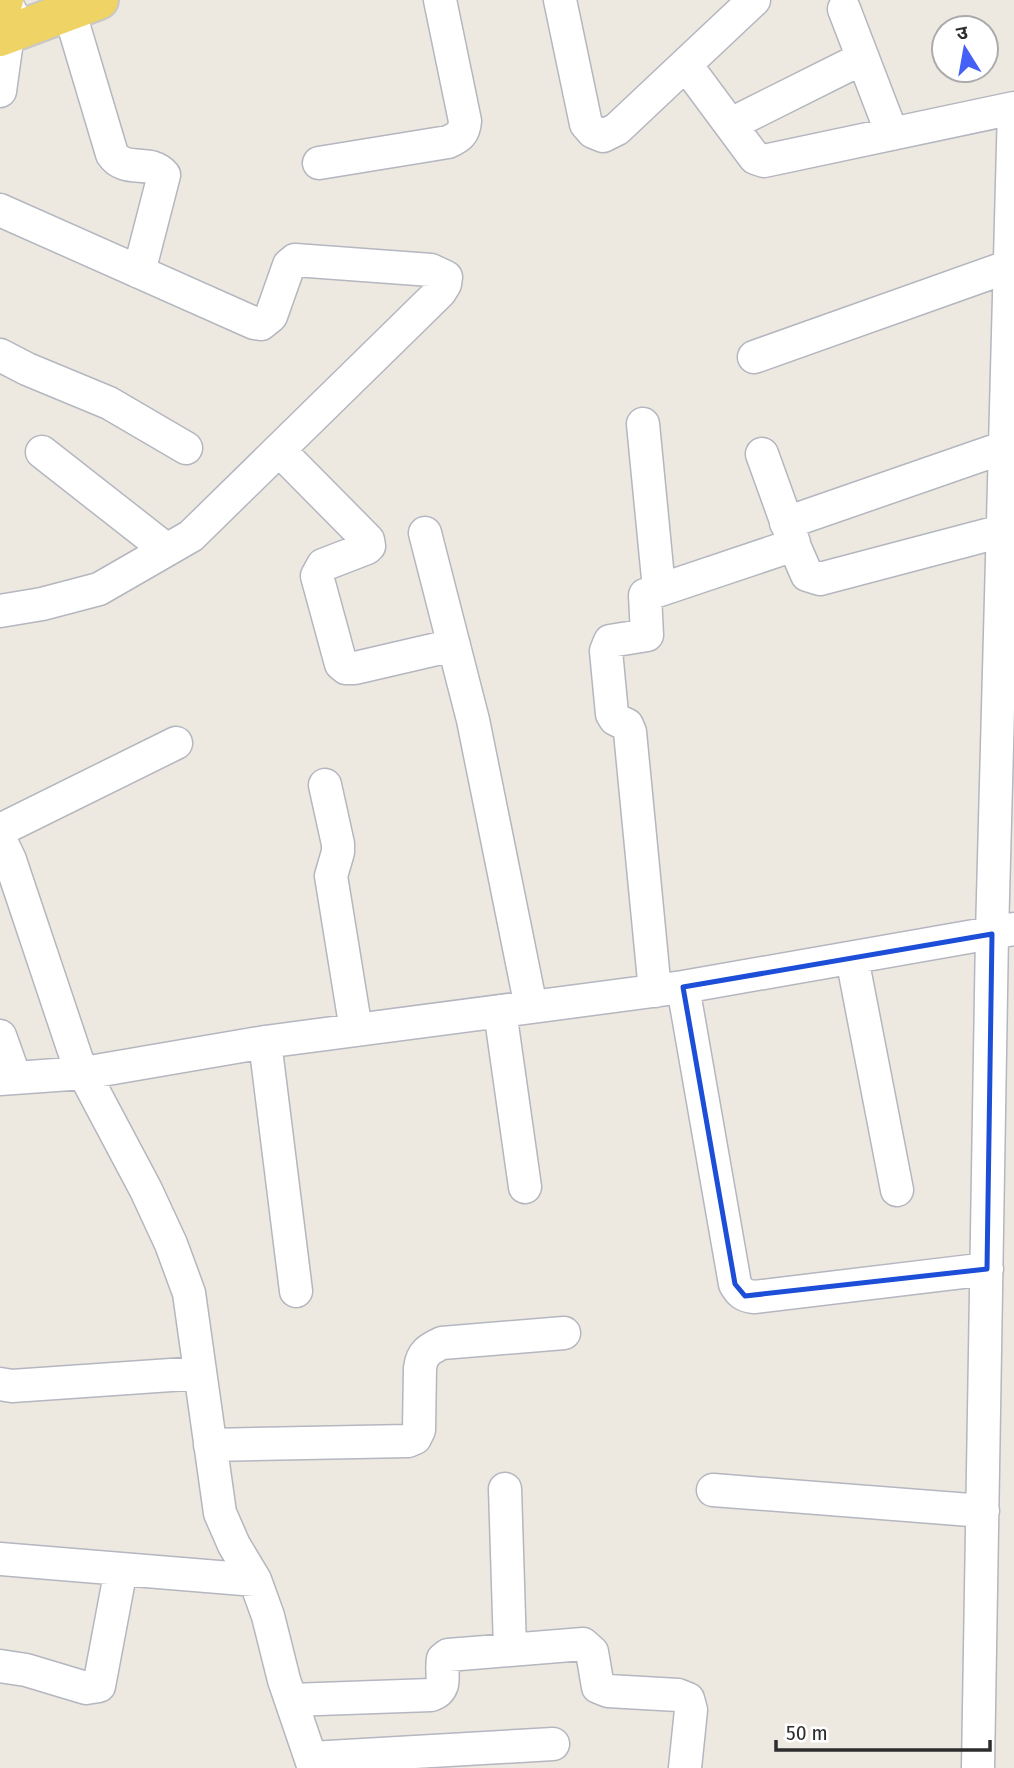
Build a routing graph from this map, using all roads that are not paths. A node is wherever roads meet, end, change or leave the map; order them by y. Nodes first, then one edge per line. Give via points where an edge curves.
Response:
1 (440, 0) edge
2 (560, 0) edge
3 (754, 0) edge
4 (78, 4) edge
5 (844, 9) dead end
6 (5, 15) edge
7 (863, 58) junction
8 (685, 65) junction
9 (0, 91) edge
10 (731, 124) junction
11 (892, 134) junction
12 (319, 163) dead end
13 (0, 211) edge
14 (1010, 267) junction
15 (139, 272) junction
16 (0, 355) edge
17 (754, 357) dead end
18 (643, 424) dead end
19 (1005, 447) junction
20 (186, 448) dead end
21 (279, 450) junction
22 (42, 452) dead end
23 (762, 454) dead end
24 (1002, 531) junction
25 (425, 533) dead end
26 (790, 534) junction
27 (167, 550) junction
28 (659, 589) junction
29 (0, 611) edge
30 (454, 645) junction
31 (176, 743) dead end
32 (1005, 772) edge
33 (324, 785) dead end
34 (0, 830) edge
35 (0, 839) edge
36 (1003, 931) edge
37 (852, 958) junction
38 (669, 989) junction
39 (531, 1007) junction
40 (500, 1011) junction
41 (356, 1030) junction
42 (0, 1036) edge
43 (265, 1042) junction
44 (84, 1073) junction
45 (8, 1079) edge
46 (1001, 1143) edge
47 (525, 1187) dead end
48 (897, 1190) dead end
49 (987, 1269) junction
50 (296, 1291) dead end
51 (564, 1333) dead end
52 (200, 1373) junction
53 (0, 1384) edge
54 (210, 1445) junction
55 (505, 1489) dead end
56 (713, 1490) dead end
57 (983, 1511) junction
58 (0, 1559) edge
59 (121, 1569) junction
60 (255, 1580) junction
61 (510, 1648) junction
62 (0, 1666) edge
63 (291, 1700) junction
64 (554, 1744) dead end
65 (313, 1763) edge
66 (685, 1768) edge
67 (978, 1768) edge

1 - 12 street via 464,131 448,142
2 - 8 street via 586,124 593,132 603,136 617,129
3 - 8 street
4 - 6 main road
4 - 15 street via 112,154 121,164 155,168 164,175
5 - 7 street
6 - 9 street
7 - 10 street
7 - 11 street
8 - 10 street
10 - 11 street via 755,158 764,161
11 - 14 street via 1014,108
13 - 15 street
14 - 17 street
14 - 19 street
15 - 21 street via 261,324 271,316 289,265 295,260 431,270 446,277 440,292
16 - 20 street via 109,403
18 - 28 street
19 - 24 street
19 - 26 street
21 - 27 street via 191,536
21 - 30 street via 368,540 367,548 324,565 317,576 341,664 355,668
22 - 27 street
23 - 26 street
24 - 26 street via 820,579 807,575
24 - 32 street
25 - 30 street
26 - 28 street
27 - 29 street via 99,589
28 - 38 street via 643,599 647,635 610,641 606,651 612,714 630,732
30 - 39 street
31 - 34 street
32 - 36 street
33 - 41 street via 338,844 331,876
35 - 44 street
36 - 37 street
36 - 46 street
37 - 38 street
37 - 48 street
38 - 39 street
38 - 49 street via 739,1292 754,1297
39 - 40 street
40 - 41 street
40 - 47 street
41 - 43 street
42 - 45 street
43 - 44 street
43 - 50 street
44 - 45 street
44 - 52 street via 146,1190 189,1293
46 - 49 street
49 - 57 street
51 - 54 street via 442,1343 427,1350 420,1368 419,1430 408,1441
52 - 53 street
52 - 54 street
54 - 60 street via 220,1513
55 - 61 street
56 - 57 street
57 - 67 street
58 - 59 street
59 - 60 street
59 - 62 street via 99,1686 86,1688
60 - 63 street
61 - 63 street via 448,1655 441,1665 443,1687 431,1695
61 - 66 street via 583,1644 592,1652 597,1687 684,1696 691,1710
63 - 65 street
64 - 65 street

